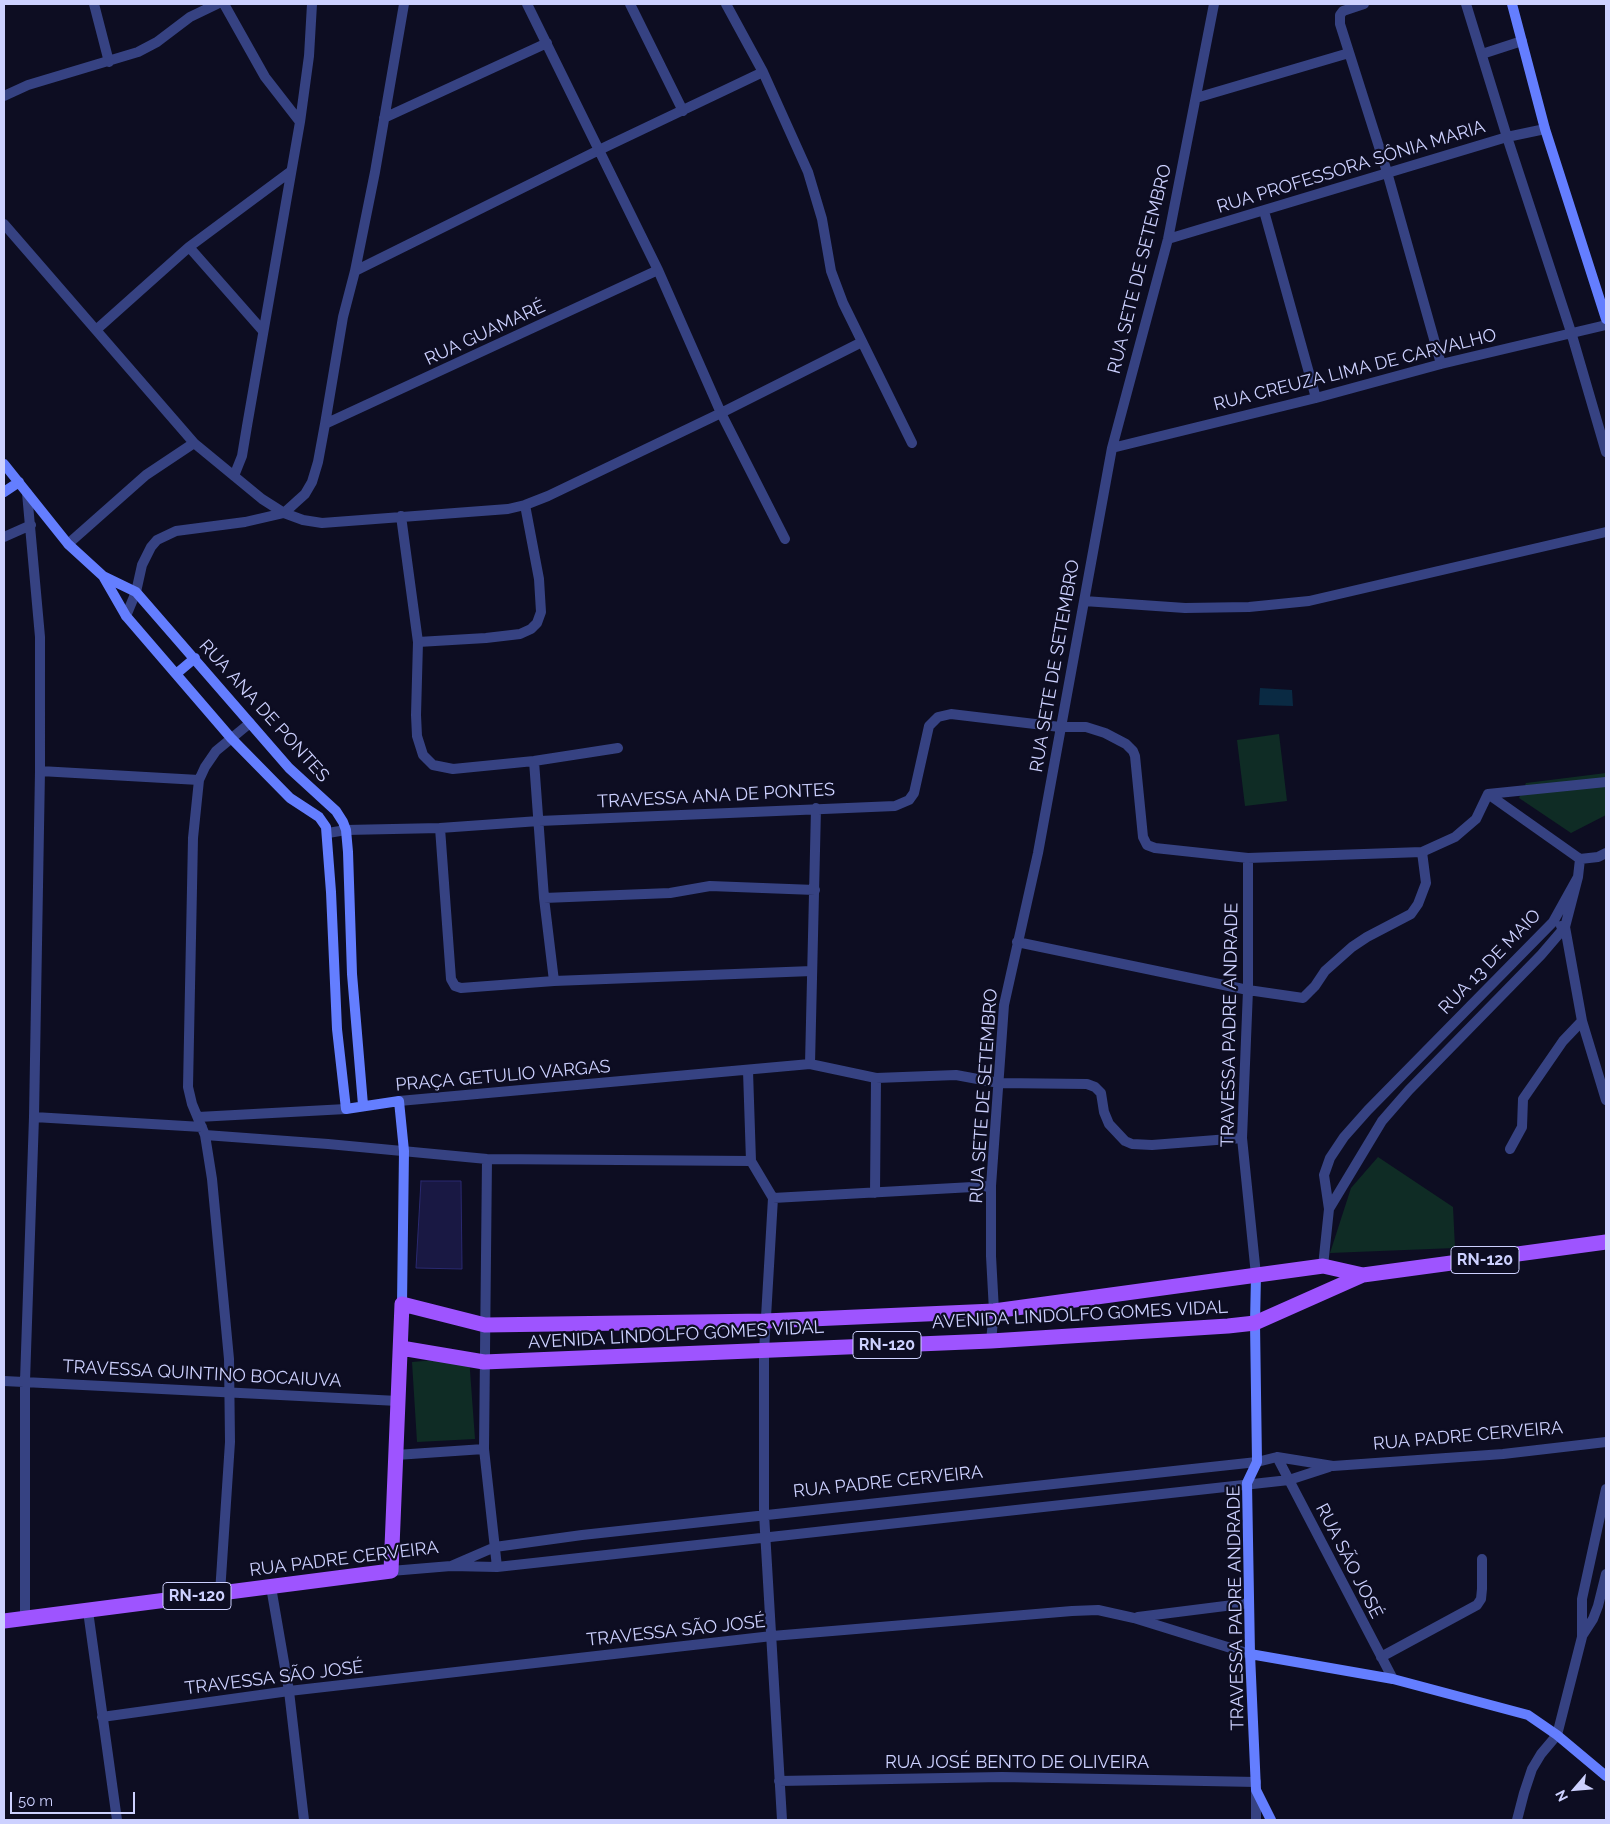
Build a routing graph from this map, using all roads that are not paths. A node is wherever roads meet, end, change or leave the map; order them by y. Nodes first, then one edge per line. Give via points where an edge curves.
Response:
1 (94, 4) edge
2 (217, 4) edge
3 (224, 4) edge
4 (312, 4) edge
5 (404, 4) edge
6 (527, 4) edge
7 (630, 4) edge
8 (726, 4) edge
9 (1214, 4) edge
10 (1364, 4) edge
11 (1466, 4) edge
12 (1512, 4) edge
13 (1522, 41) junction
14 (546, 43) junction
15 (1349, 53) junction
16 (1482, 54) junction
17 (109, 62) junction
18 (763, 72) junction
19 (4, 96) edge
20 (1196, 98) junction
21 (683, 111) junction
22 (384, 118) junction
23 (300, 122) junction
24 (1545, 128) junction
25 (1507, 137) junction
26 (599, 150) junction
27 (290, 172) junction
28 (1387, 172) junction
29 (1264, 211) junction
30 (4, 224) edge
31 (1168, 239) junction
32 (189, 247) junction
33 (658, 270) junction
34 (355, 271) junction
35 (1606, 319) edge
36 (1606, 324) edge
37 (96, 330) junction
38 (264, 331) junction
39 (1571, 332) junction
40 (862, 342) junction
41 (1441, 364) junction
42 (1316, 398) junction
43 (721, 412) junction
44 (325, 424) junction
45 (194, 443) junction
46 (912, 443) dead end
47 (1112, 448) junction
48 (1606, 452) edge
49 (4, 464) edge
50 (234, 476) junction
51 (19, 482) junction
52 (4, 492) edge
53 (27, 493) junction
54 (525, 505) junction
55 (284, 513) junction
56 (401, 516) junction
57 (31, 525) junction
58 (1606, 532) edge
59 (4, 537) edge
60 (785, 539) dead end
61 (68, 544) junction
62 (104, 576) junction
63 (136, 592) junction
64 (1084, 601) junction
65 (126, 616) junction
66 (418, 642) junction
67 (195, 658) junction
68 (176, 674) junction
69 (250, 723) junction
70 (1060, 727) junction
71 (231, 738) junction
72 (618, 748) dead end
73 (534, 761) junction
74 (40, 771) junction
75 (200, 780) junction
76 (1606, 782) edge
77 (1488, 794) junction
78 (816, 808) junction
79 (539, 821) junction
80 (440, 828) junction
81 (346, 830) junction
82 (328, 833) junction
83 (1422, 852) junction
84 (1606, 853) edge
85 (1248, 858) junction
86 (1580, 859) junction
87 (1578, 877) junction
88 (815, 890) junction
89 (544, 898) junction
90 (1554, 922) junction
91 (1565, 927) junction
92 (1017, 942) junction
93 (812, 971) junction
94 (554, 981) junction
95 (1248, 990) junction
96 (1582, 1021) junction
97 (810, 1064) junction
98 (748, 1070) junction
99 (876, 1078) junction
100 (999, 1083) junction
101 (1606, 1100) edge
102 (399, 1101) junction
103 (363, 1105) junction
104 (346, 1109) junction
105 (1368, 1110) junction
106 (34, 1117) junction
107 (198, 1117) junction
108 (1382, 1122) junction
109 (204, 1131) junction
110 (1242, 1138) junction
111 (1510, 1149) dead end
112 (404, 1151) junction
113 (487, 1159) junction
114 (751, 1161) junction
115 (991, 1186) junction
116 (875, 1193) junction
117 (773, 1198) junction
118 (1329, 1209) junction
119 (1606, 1242) edge
120 (1322, 1266) junction
121 (1256, 1275) junction
122 (1363, 1275) junction
123 (402, 1304) junction
124 (994, 1311) junction
125 (765, 1321) junction
126 (1255, 1323) junction
127 (485, 1325) junction
128 (992, 1342) junction
129 (401, 1348) junction
130 (764, 1351) junction
131 (484, 1362) junction
132 (4, 1381) edge
133 (25, 1381) junction
134 (230, 1392) junction
135 (398, 1401) junction
136 (1606, 1442) edge
137 (484, 1449) junction
138 (396, 1455) junction
139 (1277, 1458) junction
140 (1257, 1462) junction
141 (1332, 1466) junction
142 (1289, 1480) junction
143 (1247, 1483) junction
144 (1606, 1489) edge
145 (764, 1514) junction
146 (766, 1536) junction
147 (495, 1547) junction
148 (1482, 1559) dead end
149 (451, 1566) junction
150 (497, 1567) junction
151 (391, 1571) junction
152 (1606, 1574) edge
153 (271, 1587) junction
154 (1604, 1592) edge
155 (220, 1593) junction
156 (1249, 1603) junction
157 (88, 1611) junction
158 (25, 1618) junction
159 (1134, 1618) junction
160 (4, 1621) edge
161 (772, 1636) junction
162 (1582, 1637) junction
163 (1250, 1654) junction
164 (1381, 1657) junction
165 (1392, 1679) junction
166 (289, 1691) junction
167 (102, 1717) junction
168 (1557, 1735) junction
169 (1606, 1776) edge
170 (779, 1781) junction
171 (1256, 1786) junction
172 (117, 1820) edge
173 (304, 1820) edge
174 (782, 1820) edge
175 (1256, 1820) edge
176 (1271, 1820) edge
177 (1517, 1820) edge

1 - 17 street
2 - 17 street via 190,17 157,42
3 - 23 street via 265,77
4 - 23 street
5 - 22 street
6 - 14 street
7 - 21 street
8 - 18 street
9 - 20 street, RUA SETE DE SETEMBRO
10 - 15 street via 1347,9 1340,15
11 - 16 street
12 - 13 main road
13 - 16 street
13 - 24 main road
14 - 22 street
14 - 26 street
15 - 20 street
15 - 28 street
16 - 25 street
17 - 19 street via 28,85
18 - 21 street
18 - 40 street via 808,172 822,220 831,271
20 - 31 street, RUA SETE DE SETEMBRO
21 - 26 street
22 - 34 street
23 - 27 street
24 - 25 street, RUA PROFESSORA SÔNIA MARIA
24 - 35 main road
25 - 28 street, RUA PROFESSORA SÔNIA MARIA
25 - 39 street
26 - 33 street
26 - 34 street
27 - 32 street
27 - 38 street
28 - 29 street, RUA PROFESSORA SÔNIA MARIA
28 - 41 street
29 - 31 street, RUA PROFESSORA SÔNIA MARIA
29 - 42 street
30 - 37 street
31 - 47 street, RUA SETE DE SETEMBRO
32 - 37 street
32 - 38 street
33 - 43 street
33 - 44 street, RUA GUAMARÉ
34 - 44 street via 342,317
36 - 39 street, RUA CREUZA LIMA DE CARVALHO
37 - 45 street
38 - 50 street via 242,456
39 - 41 street, RUA CREUZA LIMA DE CARVALHO
39 - 48 street
40 - 43 street
40 - 46 street
41 - 42 street, RUA CREUZA LIMA DE CARVALHO
42 - 47 street, RUA CREUZA LIMA DE CARVALHO
43 - 54 street
43 - 60 street
44 - 55 street via 312,482 305,494
45 - 50 street
45 - 61 street via 146,474
47 - 64 street, RUA SETE DE SETEMBRO
49 - 51 main road, RUA ANA DE PONTES
50 - 55 street
51 - 52 main road
51 - 53 main road, RUA ANA DE PONTES
53 - 57 street
53 - 61 main road, RUA ANA DE PONTES
54 - 56 street
54 - 66 street via 539,579 541,612 537,623 520,634
55 - 56 street via 322,523
55 - 63 street via 167,534 151,547 142,565
56 - 66 street
57 - 59 street
57 - 74 street via 40,637
58 - 64 street via 1309,600 1249,607 1194,608
61 - 62 main road, RUA ANA DE PONTES
62 - 63 main road, RUA ANA DE PONTES
62 - 65 main road, RUA ANA DE PONTES
63 - 65 street
63 - 67 main road, RUA ANA DE PONTES
64 - 70 street, RUA SETE DE SETEMBRO
65 - 68 main road, RUA ANA DE PONTES
66 - 73 street via 416,715 417,736 423,755 433,765 453,769
67 - 68 main road
67 - 69 main road, RUA ANA DE PONTES
68 - 71 main road, RUA ANA DE PONTES
69 - 71 street
69 - 81 main road, RUA ANA DE PONTES via 289,768 336,811
70 - 78 street, TRAVESSA ANA DE PONTES via 951,714 938,717 929,726 917,785 910,800 895,806
70 - 85 street via 1086,727 1105,733 1133,751 1143,837 1150,847
70 - 92 street, RUA SETE DE SETEMBRO via 1038,853
71 - 75 street via 216,751
71 - 82 main road, RUA ANA DE PONTES via 290,798 319,817
72 - 73 street
73 - 79 street
74 - 75 street
74 - 106 street
75 - 107 street via 193,838 188,1087
76 - 77 street
77 - 83 street via 1476,819 1455,837
77 - 86 street
78 - 79 street, TRAVESSA ANA DE PONTES
78 - 88 street
79 - 80 street, TRAVESSA ANA DE PONTES
79 - 89 street
80 - 81 street, TRAVESSA ANA DE PONTES
80 - 94 street via 451,978 455,986
81 - 82 street, TRAVESSA ANA DE PONTES
81 - 103 main road, RUA ANA DE PONTES via 352,974
82 - 104 main road via 337,1029
83 - 85 street
83 - 95 street via 1426,883 1412,914 1352,947 1325,971 1303,998
84 - 86 street
85 - 95 street, TRAVESSA PADRE ANDRADE
86 - 87 street
87 - 90 street, RUA 13 DE MAIO
87 - 91 street, RUA 13 DE MAIO
88 - 89 street via 710,886 670,893
88 - 93 street
89 - 94 street
90 - 91 street
90 - 105 street, RUA 13 DE MAIO
91 - 96 street
91 - 108 street, RUA 13 DE MAIO via 1542,956 1409,1090
92 - 95 street
92 - 100 street, RUA SETE DE SETEMBRO via 1004,1005
93 - 94 street
93 - 97 street
95 - 110 street, TRAVESSA PADRE ANDRADE
96 - 101 street
96 - 111 street via 1523,1099 1522,1127
97 - 98 street, PRAÇA GETULIO VARGAS
97 - 99 street, PRAÇA GETULIO VARGAS
98 - 102 street, PRAÇA GETULIO VARGAS
98 - 114 street
99 - 100 street, PRAÇA GETULIO VARGAS via 956,1075
99 - 116 street
100 - 110 street, PRAÇA GETULIO VARGAS via 1087,1084 1095,1087 1101,1093 1109,1124 1132,1144 1152,1146
100 - 115 street, RUA SETE DE SETEMBRO
102 - 103 main road, PRAÇA GETULIO VARGAS
102 - 112 main road
103 - 104 main road, PRAÇA GETULIO VARGAS
104 - 107 street, PRAÇA GETULIO VARGAS
105 - 108 street
105 - 118 street, RUA 13 DE MAIO via 1330,1158 1324,1175
106 - 109 street
106 - 133 street
107 - 109 street
108 - 118 street, RUA 13 DE MAIO
109 - 112 street
109 - 134 street via 221,1262
110 - 121 street, TRAVESSA PADRE ANDRADE
112 - 113 street
112 - 123 main road
113 - 114 street
113 - 127 street
114 - 117 street
115 - 116 street
115 - 124 street, RUA SETE DE SETEMBRO
116 - 117 street
117 - 125 street
118 - 120 street, RUA 13 DE MAIO
119 - 122 main road, AVENIDA LINDOLFO GOMES VIDAL / RN-120
120 - 121 main road, AVENIDA LINDOLFO GOMES VIDAL / RN-120
120 - 122 main road, AVENIDA LINDOLFO GOMES VIDAL / RN-120
121 - 124 main road, AVENIDA LINDOLFO GOMES VIDAL / RN-120
121 - 126 main road, TRAVESSA PADRE ANDRADE
122 - 126 main road, AVENIDA LINDOLFO GOMES VIDAL / RN-120
123 - 127 main road, AVENIDA LINDOLFO GOMES VIDAL / RN-120
123 - 129 main road
124 - 125 main road, AVENIDA LINDOLFO GOMES VIDAL / RN-120
124 - 128 street, RUA SETE DE SETEMBRO
125 - 127 main road, AVENIDA LINDOLFO GOMES VIDAL / RN-120
125 - 130 street
126 - 128 main road, AVENIDA LINDOLFO GOMES VIDAL / RN-120
126 - 140 main road, TRAVESSA PADRE ANDRADE
127 - 131 street
128 - 130 main road, AVENIDA LINDOLFO GOMES VIDAL / RN-120
129 - 131 main road, AVENIDA LINDOLFO GOMES VIDAL / RN-120
129 - 135 main road
130 - 131 main road, AVENIDA LINDOLFO GOMES VIDAL / RN-120
130 - 145 street
131 - 137 street
132 - 133 street, TRAVESSA QUINTINO BOCAIUVA
133 - 134 street, TRAVESSA QUINTINO BOCAIUVA
133 - 158 street
134 - 135 street, TRAVESSA QUINTINO BOCAIUVA
134 - 155 street
135 - 138 main road
136 - 141 street, RUA PADRE CERVEIRA via 1502,1454
137 - 138 street
137 - 147 street
138 - 151 main road
139 - 140 street, RUA PADRE CERVEIRA
139 - 141 street, RUA PADRE CERVEIRA
139 - 142 street, RUA SÃO JOSÉ
140 - 143 main road, TRAVESSA PADRE ANDRADE
140 - 145 street, RUA PADRE CERVEIRA
141 - 142 street, RUA PADRE CERVEIRA
142 - 143 street, RUA PADRE CERVEIRA
142 - 164 street, RUA SÃO JOSÉ
143 - 146 street, RUA PADRE CERVEIRA
143 - 156 main road, TRAVESSA PADRE ANDRADE
144 - 162 street via 1582,1599
145 - 146 street
145 - 147 street, RUA PADRE CERVEIRA
146 - 150 street, RUA PADRE CERVEIRA
146 - 161 street
147 - 149 street, RUA PADRE CERVEIRA
147 - 150 street
148 - 164 street via 1481,1599 1477,1605
149 - 150 street, RUA PADRE CERVEIRA
149 - 151 street, RUA PADRE CERVEIRA
151 - 153 main road, RUA PADRE CERVEIRA / RN-120
152 - 154 street
153 - 155 main road, RUA PADRE CERVEIRA / RN-120
153 - 166 street
154 - 162 street
155 - 157 main road, RUA PADRE CERVEIRA / RN-120
156 - 159 street
156 - 163 main road, TRAVESSA PADRE ANDRADE
157 - 158 main road, RUA PADRE CERVEIRA / RN-120
157 - 167 street
158 - 160 main road, RUA PADRE CERVEIRA / RN-120
159 - 161 street, TRAVESSA SÃO JOSÉ via 1098,1610 1072,1611
159 - 163 street, TRAVESSA SÃO JOSÉ
161 - 166 street, TRAVESSA SÃO JOSÉ
161 - 170 street
162 - 168 street
163 - 165 main road
163 - 171 main road, TRAVESSA PADRE ANDRADE
164 - 165 street, RUA SÃO JOSÉ
165 - 168 main road via 1528,1715
166 - 167 street, TRAVESSA SÃO JOSÉ
166 - 173 street
167 - 172 street
168 - 169 main road
168 - 177 street via 1532,1769
170 - 171 street, RUA JOSÉ BENTO DE OLIVEIRA via 1002,1777
170 - 174 street
171 - 175 street, TRAVESSA PADRE ANDRADE
171 - 176 main road, TRAVESSA PADRE ANDRADE

